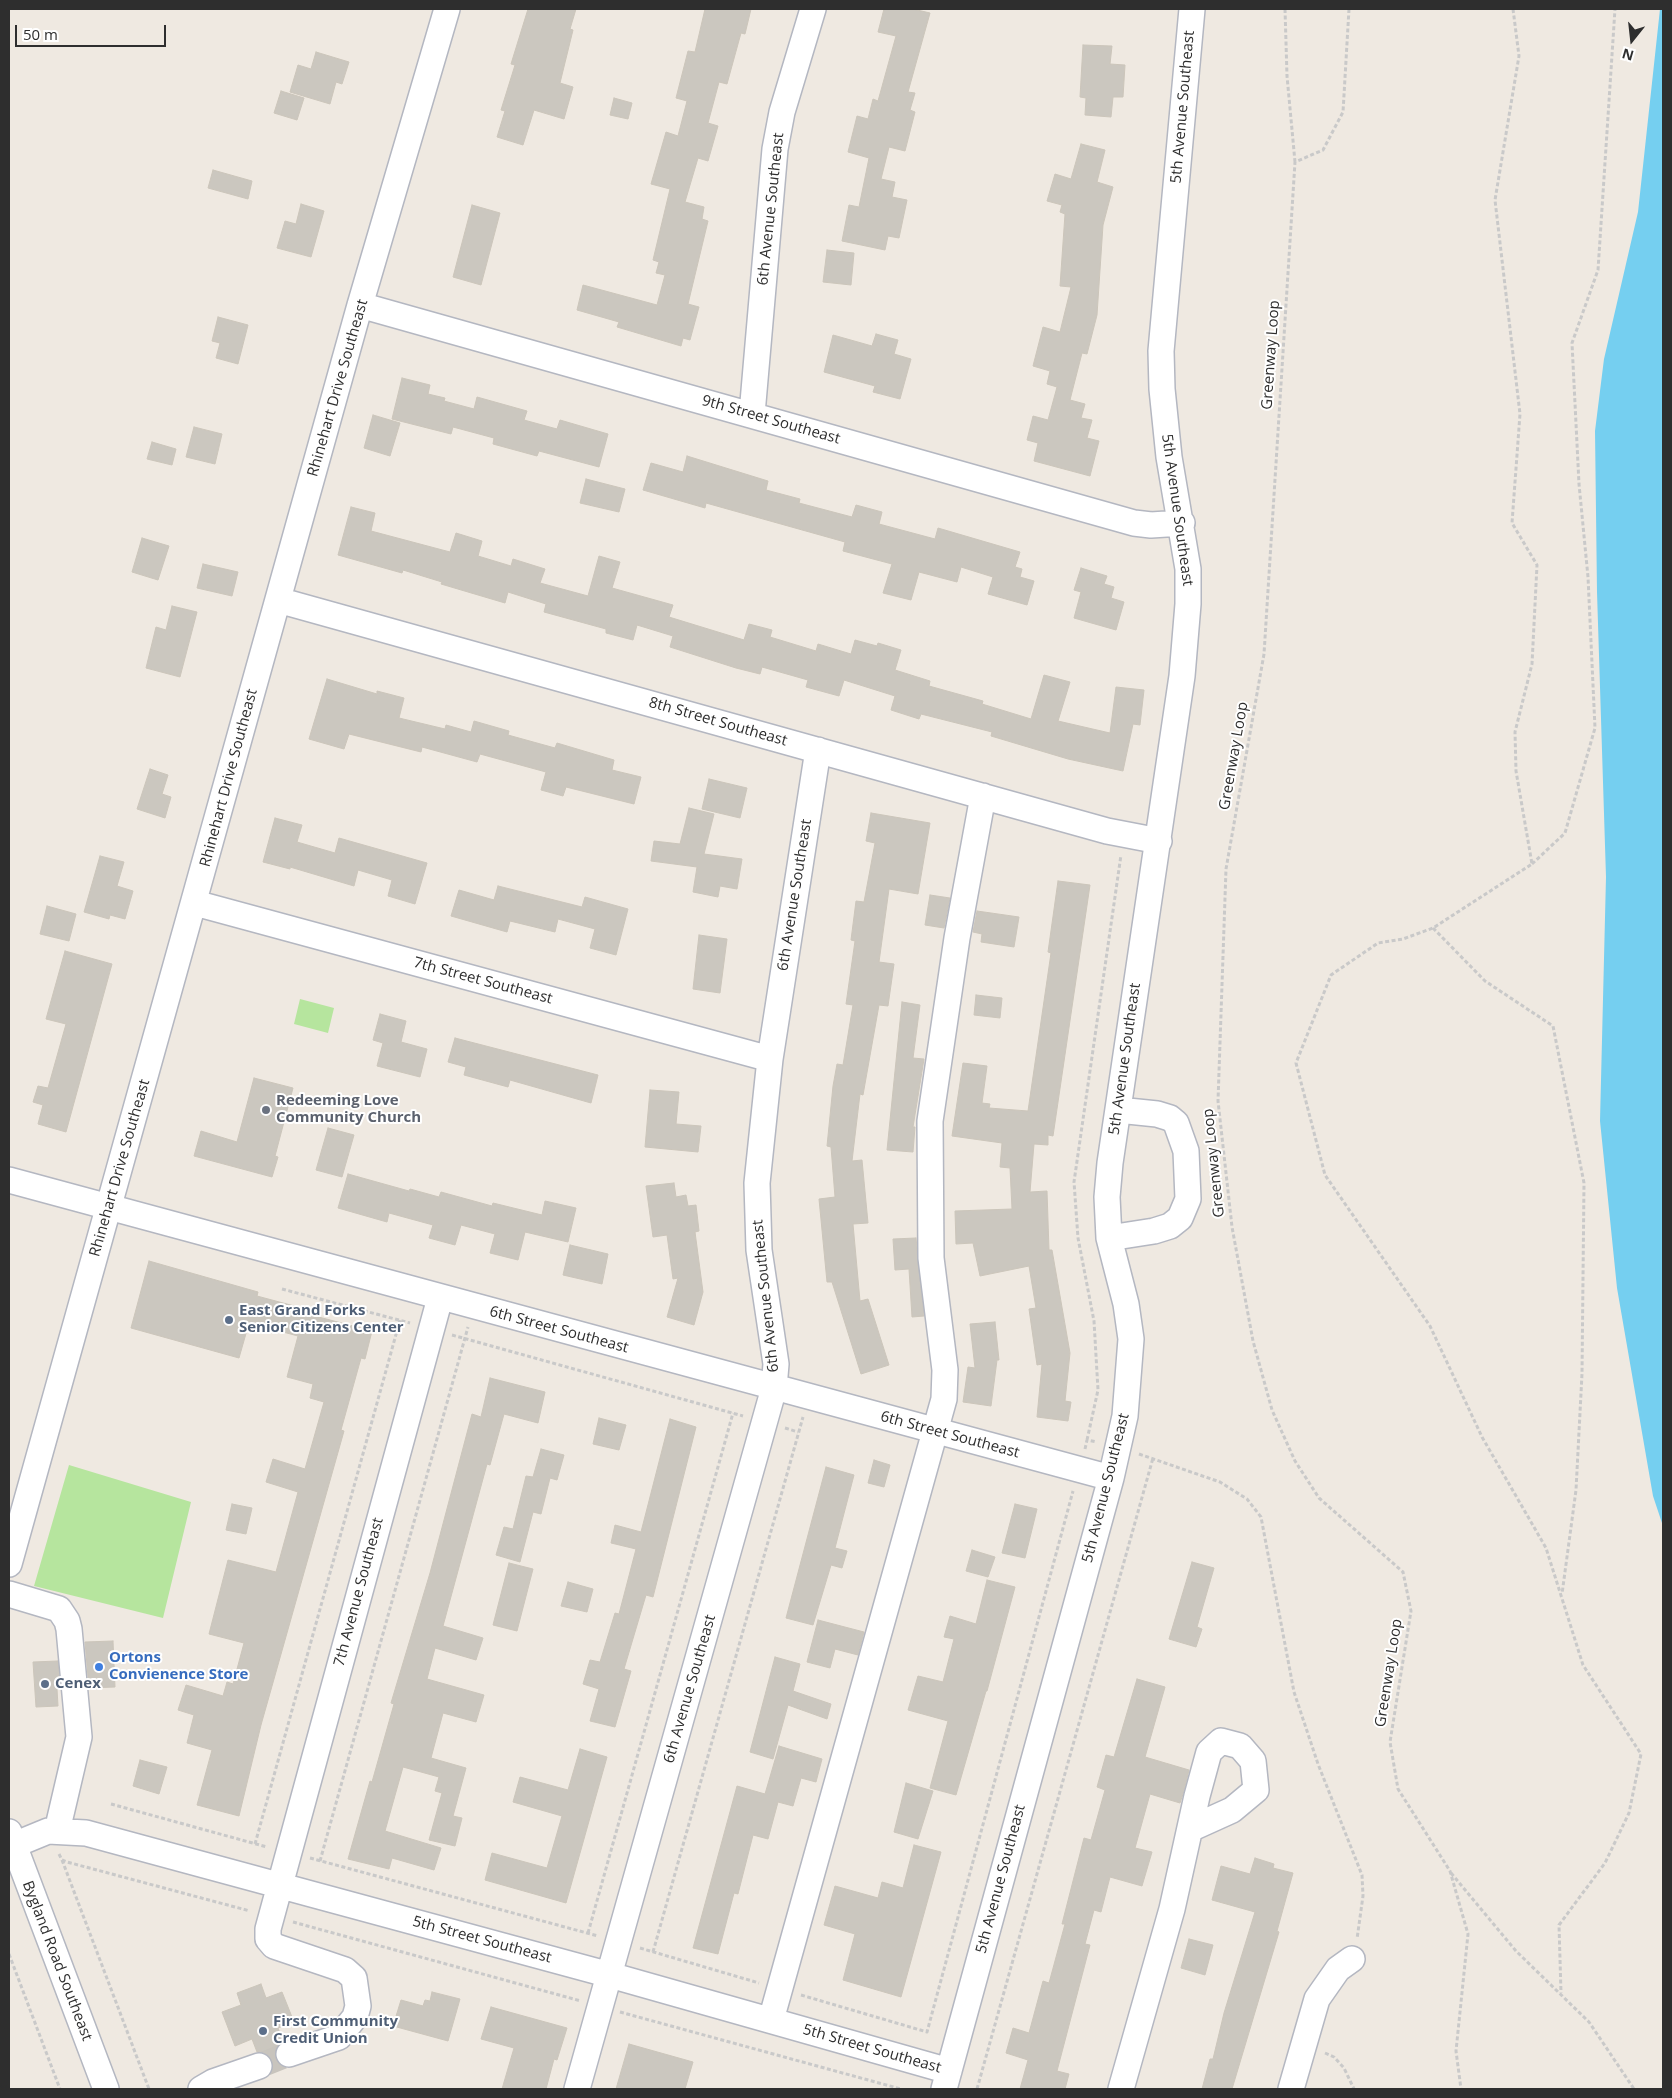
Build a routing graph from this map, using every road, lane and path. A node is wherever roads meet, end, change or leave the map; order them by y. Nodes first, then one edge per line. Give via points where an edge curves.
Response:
1 (447, 9) edge
2 (813, 9) edge
3 (1192, 9) edge
4 (1284, 9) edge
5 (1349, 9) edge
6 (1513, 9) edge
7 (1615, 9) edge
8 (1295, 162) junction
9 (360, 305) junction
10 (752, 414) junction
11 (1182, 523) junction
12 (278, 600) junction
13 (818, 750) junction
14 (983, 796) junction
15 (1159, 841) junction
16 (1532, 864) junction
17 (195, 903) junction
18 (1433, 928) junction
19 (770, 1059) junction
20 (1118, 1110) junction
21 (9, 1180) edge
22 (108, 1207) junction
23 (1109, 1238) junction
24 (282, 1289) dead end
25 (440, 1298) junction
26 (473, 1307) junction
27 (400, 1320) junction
28 (432, 1329) junction
29 (465, 1339) junction
30 (774, 1388) junction
31 (809, 1397) junction
32 (733, 1413) junction
33 (765, 1422) junction
34 (936, 1431) junction
35 (798, 1432) junction
36 (1118, 1448) junction
37 (1153, 1458) junction
38 (1079, 1470) junction
39 (1110, 1478) junction
40 (11, 1556) edge
41 (9, 1580) edge
42 (9, 1594) edge
43 (1562, 1597) junction
44 (111, 1804) dead end
45 (1190, 1829) dead end
46 (52, 1831) junction
47 (11, 1838) edge
48 (255, 1844) junction
49 (288, 1852) junction
50 (62, 1860) junction
51 (320, 1861) junction
52 (1450, 1871) junction
53 (278, 1885) junction
54 (270, 1916) junction
55 (588, 1933) junction
56 (619, 1942) junction
57 (653, 1952) junction
58 (9, 1954) edge
59 (1352, 1959) joint
60 (610, 1975) junction
61 (779, 1989) junction
62 (1561, 1993) junction
63 (601, 2006) junction
64 (770, 2020) junction
65 (1303, 2045) junction
66 (289, 2054) tunnel mouth
67 (259, 2066) tunnel mouth
68 (946, 2080) edge
69 (60, 2089) edge
70 (106, 2089) edge
71 (149, 2089) edge
72 (201, 2089) edge
73 (577, 2089) edge
74 (901, 2089) edge
75 (977, 2089) edge
76 (1121, 2089) edge
77 (1291, 2089) edge
78 (1354, 2089) edge
79 (1462, 2089) edge
80 (1634, 2089) edge

1 - 9 street, Rhinehart Drive Southeast
2 - 10 street, 6th Avenue Southeast via 782,112 775,149
3 - 11 street, 5th Avenue Southeast via 1161,351 1169,456
4 - 8 path, Greenway Loop
5 - 8 path via 1343,112 1323,150
6 - 16 path via 1519,56 1495,200 1520,414 1512,522 1537,565 1532,664 1514,732 1516,771
7 - 16 path via 1598,270 1572,344 1595,728 1565,833
8 - 52 path, Greenway Loop via 1264,654 1226,869 1218,1101 1232,1227 1253,1341 1272,1410 1295,1461 1319,1498 1403,1572 1411,1611 1390,1742 1398,1789
9 - 10 street, 9th Street Southeast
9 - 12 street, Rhinehart Drive Southeast
10 - 11 street, 9th Street Southeast via 1134,522 1151,525
11 - 15 street, 5th Avenue Southeast via 1188,569 1188,604 1182,676
12 - 13 street, 8th Street Southeast
12 - 17 street, Rhinehart Drive Southeast
13 - 14 street, 8th Street Southeast
13 - 19 street, 6th Avenue Southeast
14 - 15 street, 8th Street Southeast via 1124,836
14 - 34 street via 957,938 930,1122 931,1258 945,1370 944,1399
15 - 20 street, 5th Avenue Southeast
16 - 18 path
17 - 19 street, 7th Street Southeast
17 - 22 street, Rhinehart Drive Southeast
18 - 43 path via 1485,982 1553,1026 1584,1183 1582,1374 1576,1490
18 - 43 path via 1403,939 1378,943 1331,975 1296,1063 1324,1175 1430,1326 1482,1437 1546,1548
19 - 30 street, 6th Avenue Southeast via 762,1123 758,1220 759,1250 776,1364
20 - 23 street, 5th Avenue Southeast via 1107,1197
20 - 23 street via 1157,1114 1176,1123 1186,1150 1188,1199 1180,1218 1170,1226
21 - 22 street, 6th Street Southeast
22 - 25 street, 6th Street Southeast
22 - 40 street, Rhinehart Drive Southeast
23 - 36 street, 5th Avenue Southeast via 1126,1304 1131,1339 1128,1391
24 - 27 path
25 - 26 street, 6th Street Southeast
25 - 28 street, 7th Avenue Southeast
26 - 29 path
26 - 30 street, 6th Street Southeast
27 - 28 path
27 - 48 path
28 - 29 path
28 - 49 street, 7th Avenue Southeast
29 - 32 path
29 - 51 path
30 - 31 street, 6th Street Southeast
30 - 33 street, 6th Avenue Southeast
31 - 34 street, 6th Street Southeast
31 - 35 path
32 - 33 path
32 - 55 path
33 - 35 path
33 - 56 street, 6th Avenue Southeast
34 - 38 street, 6th Street Southeast
34 - 61 street
35 - 57 path
36 - 37 path
36 - 38 path via 1087,1440
36 - 39 street, 5th Avenue Southeast
37 - 59 path via 1220,1482 1247,1499 1261,1517 1294,1692 1318,1764 1362,1875 1361,1920
37 - 75 path
38 - 39 street, 6th Street Southeast
38 - 61 path via 927,2032
39 - 68 street, 5th Avenue Southeast
40 - 41 street, Rhinehart Drive Southeast
42 - 46 street via 58,1609 69,1629 79,1737
43 - 62 path via 1583,1665 1641,1754 1629,1813 1605,1863 1560,1925
44 - 48 path
45 - 76 street via 1172,1909
46 - 47 street, 5th Street Southeast
46 - 50 path
46 - 53 street, 5th Street Southeast via 86,1833
47 - 70 street, Bygland Road Southeast
48 - 49 path
49 - 51 path
49 - 53 street, 7th Avenue Southeast
50 - 54 path
50 - 71 path
51 - 55 path
52 - 62 path via 1516,1951
52 - 79 path, Greenway Loop via 1468,1934 1456,2051
53 - 54 street, 7th Avenue Southeast
53 - 60 street, 5th Street Southeast
54 - 63 path
54 - 66 street, 7th Avenue Southeast via 268,1939 274,1946 345,1970 354,1978 357,1992 355,2017 349,2028 339,2037
55 - 56 path
56 - 57 path
56 - 60 street, 6th Avenue Southeast
57 - 61 path
58 - 69 path
59 - 65 street via 1338,1969 1316,1999
60 - 63 street, 6th Avenue Southeast
60 - 64 street, 5th Street Southeast
61 - 64 street
62 - 80 path via 1589,2022
63 - 73 street, 6th Avenue Southeast
63 - 74 path
64 - 68 street, 5th Street Southeast
65 - 77 street
65 - 78 path via 1334,2057 1344,2068
67 - 72 street

